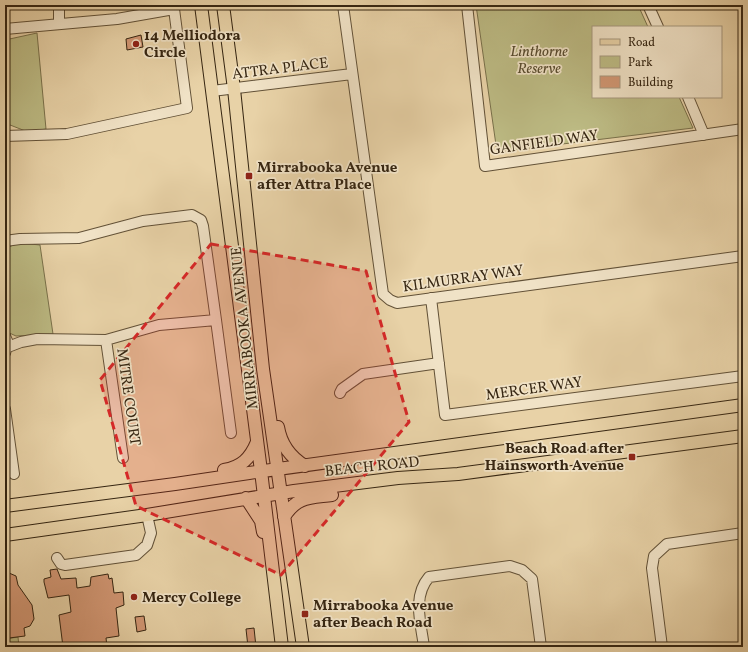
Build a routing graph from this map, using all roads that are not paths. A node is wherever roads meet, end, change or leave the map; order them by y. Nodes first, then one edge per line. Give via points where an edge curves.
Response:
1 (59, 5) edge
2 (201, 5) edge
3 (223, 5) edge
4 (343, 5) edge
5 (467, 5) edge
6 (648, 5) edge
7 (173, 7) edge
8 (59, 24) junction
9 (658, 26) edge
10 (5, 29) edge
11 (352, 74) junction
12 (234, 89) junction
13 (212, 91) junction
14 (688, 98) edge
15 (743, 129) edge
16 (704, 135) junction
17 (5, 136) edge
18 (5, 241) edge
19 (743, 256) edge
20 (431, 298) junction
21 (216, 320) junction
22 (106, 340) junction
23 (6, 344) edge
24 (439, 363) junction
25 (263, 369) junction
26 (743, 376) edge
27 (340, 393) dead end
28 (743, 405) edge
29 (5, 409) edge
30 (231, 433) dead end
31 (743, 436) edge
32 (258, 442) junction
33 (122, 458) dead end
34 (305, 466) junction
35 (277, 469) junction
36 (261, 471) junction
37 (14, 474) dead end
38 (380, 481) junction
39 (175, 484) junction
40 (280, 494) junction
41 (264, 496) junction
42 (246, 498) junction
43 (5, 506) edge
44 (147, 515) junction
45 (284, 517) junction
46 (743, 533) edge
47 (5, 535) edge
48 (57, 558) dead end
49 (279, 624) junction
50 (281, 647) edge
51 (303, 647) edge
52 (424, 647) edge
53 (541, 647) edge
54 (662, 647) edge

1 - 8 street
2 - 13 main road, MIRRABOOKA AVENUE
3 - 12 main road, MIRRABOOKA AVENUE
4 - 11 street, KILMURRAY WAY
5 - 16 street, GANFIELD WAY via 485,166
6 - 9 street
7 - 8 street via 117,19
7 - 17 street via 187,108 67,134
8 - 10 street
11 - 12 street, ATTRA PLACE
11 - 20 street, KILMURRAY WAY via 383,294 397,302
12 - 13 street, ATTRA PLACE
12 - 25 main road, MIRRABOOKA AVENUE
13 - 32 main road, MIRRABOOKA AVENUE
14 - 16 street
15 - 16 street, GANFIELD WAY
18 - 21 street via 79,238 143,221 192,215 201,220 203,226
19 - 20 street, KILMURRAY WAY
20 - 24 street, MERCER WAY
21 - 22 street via 159,325
21 - 30 street
22 - 23 street via 37,339
22 - 33 street, MITRE COURT
24 - 26 street, MERCER WAY via 445,415
24 - 27 street via 363,374
25 - 34 main road via 272,386 280,439 293,458
25 - 35 main road, MIRRABOOKA AVENUE
28 - 34 main road, BEACH ROAD
29 - 37 street
31 - 38 main road, BEACH ROAD via 458,474
32 - 36 main road, MIRRABOOKA AVENUE
32 - 39 main road via 246,462 234,469 196,476
34 - 35 main road, BEACH ROAD
35 - 36 main road, BEACH ROAD
35 - 40 main road, MIRRABOOKA AVENUE
36 - 39 main road, BEACH ROAD
36 - 41 main road, MIRRABOOKA AVENUE
38 - 40 main road, BEACH ROAD
38 - 45 main road via 359,491 303,499 292,505
39 - 43 main road, BEACH ROAD
40 - 41 main road, BEACH ROAD
40 - 45 main road, MIRRABOOKA AVENUE
41 - 42 main road, BEACH ROAD
41 - 49 main road, MIRRABOOKA AVENUE
42 - 44 main road, BEACH ROAD
42 - 49 main road via 262,525
44 - 47 main road, BEACH ROAD
44 - 48 street via 151,533 147,545 136,555 65,565
45 - 51 main road, MIRRABOOKA AVENUE
46 - 54 street via 667,544 654,556 652,568
49 - 50 main road, MIRRABOOKA AVENUE
52 - 53 street via 418,604 423,584 429,577 510,566 522,570 532,579

